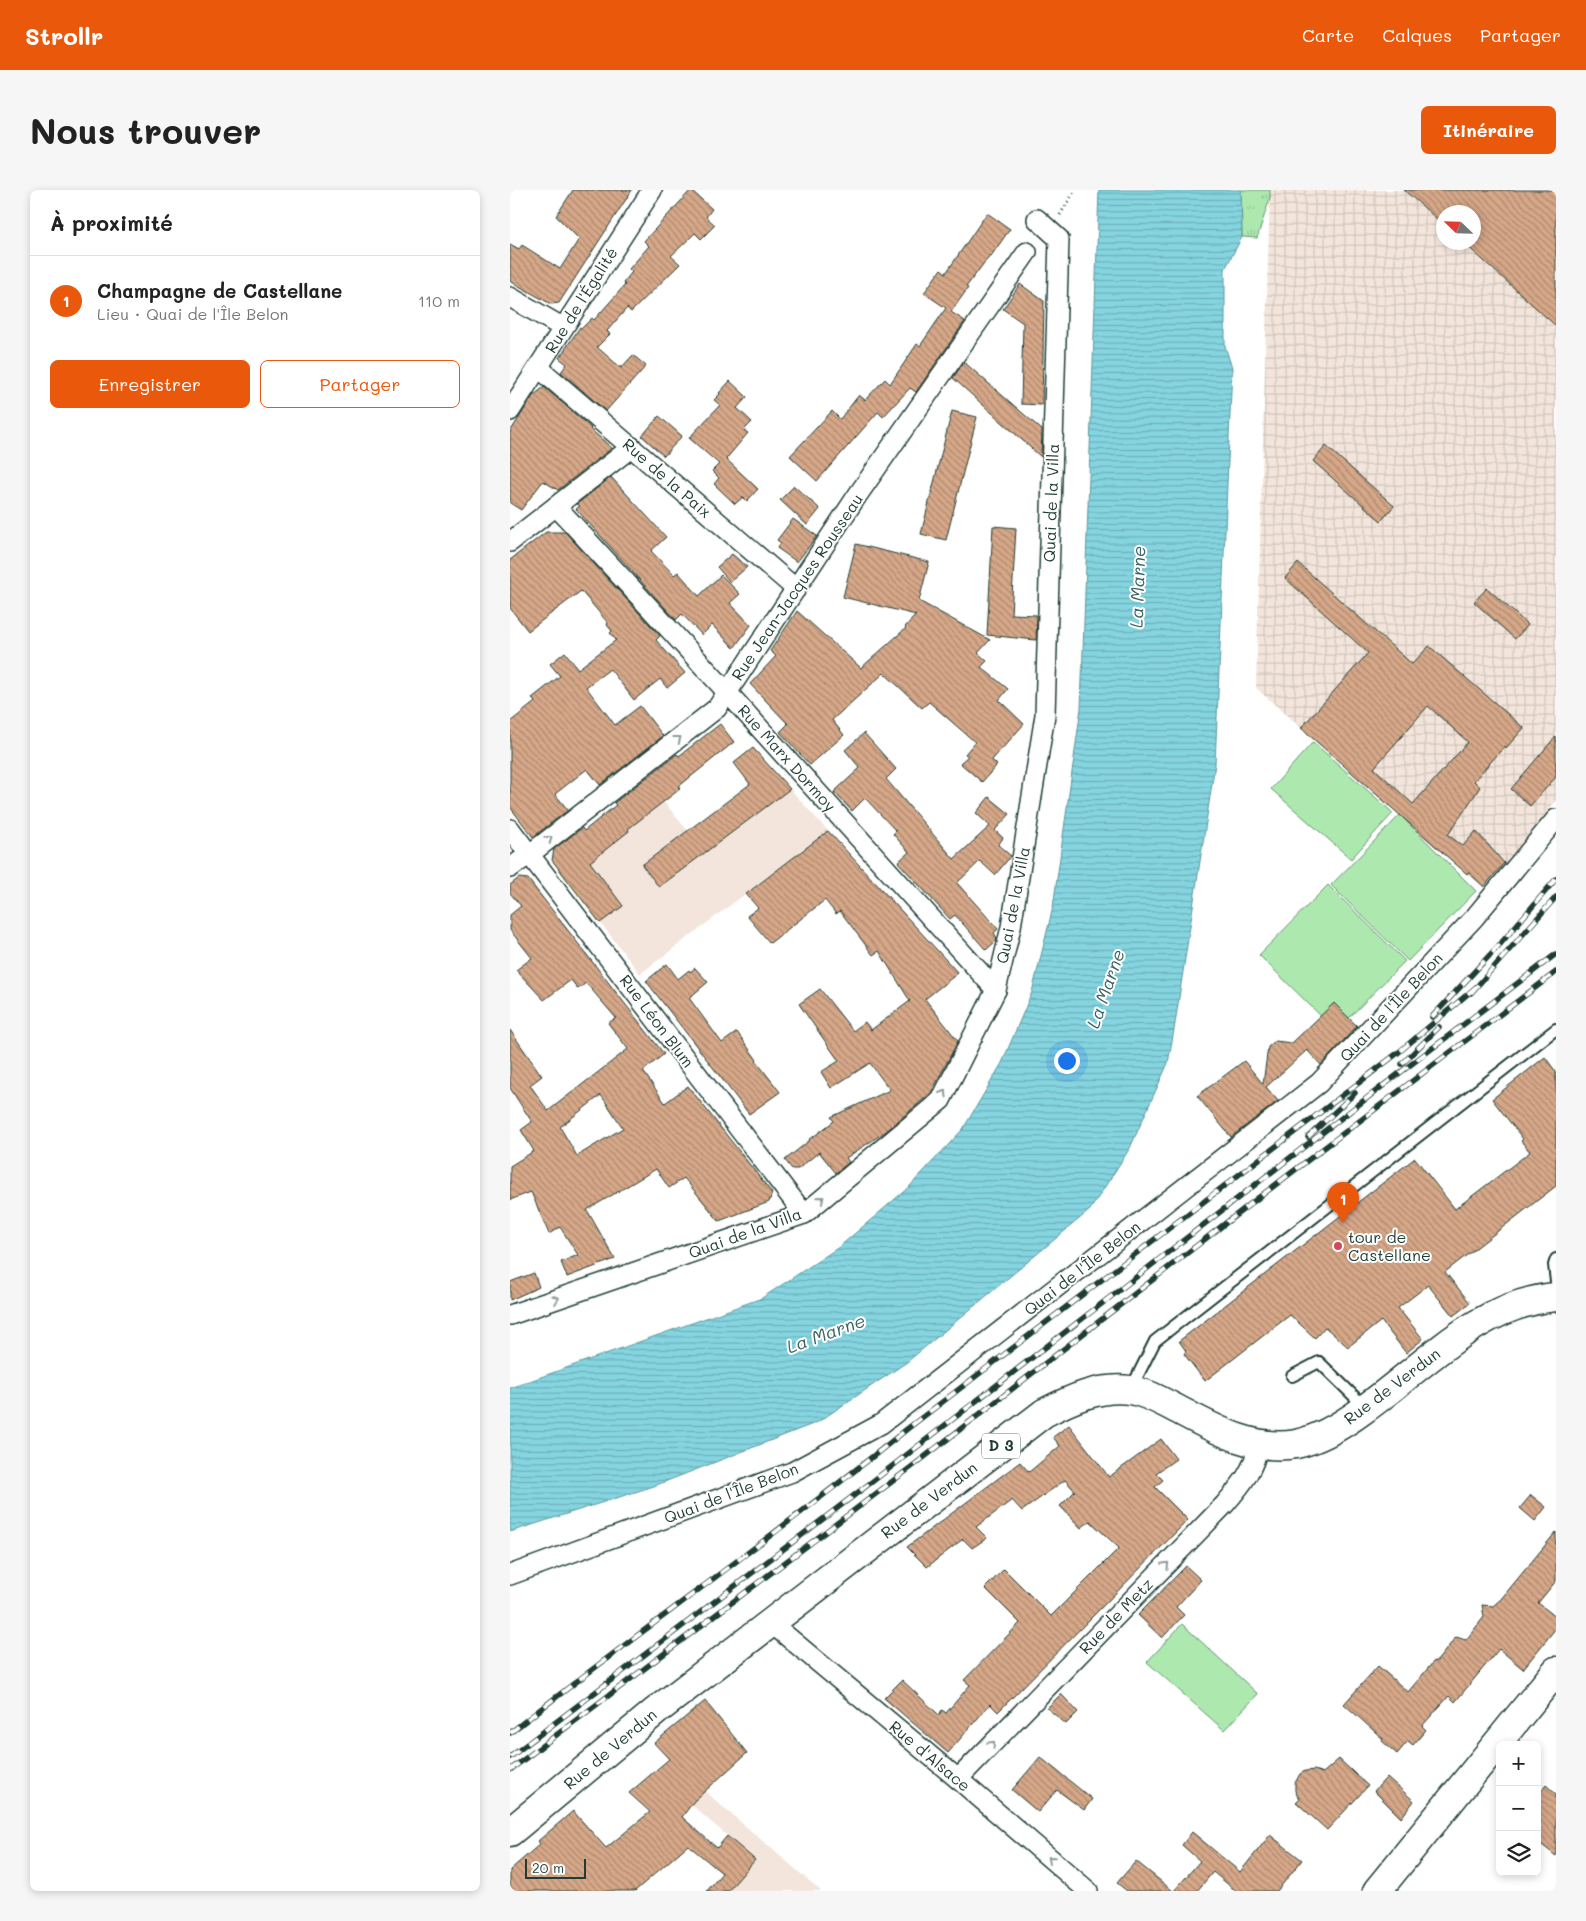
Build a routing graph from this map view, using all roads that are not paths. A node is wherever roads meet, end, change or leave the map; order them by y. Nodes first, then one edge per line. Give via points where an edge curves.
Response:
1 (652, 190) edge
2 (1043, 225) road end
3 (1027, 252) dead end
4 (510, 297) edge
5 (562, 327) junction
6 (539, 368) junction
7 (510, 411) edge
8 (632, 447) junction
9 (556, 506) junction
10 (510, 542) edge
11 (796, 589) junction
12 (727, 692) junction
13 (1556, 819) edge
14 (510, 829) edge
15 (530, 854) junction
16 (510, 868) edge
17 (996, 990) junction
18 (1556, 1028) edge
19 (804, 1214) junction
20 (1556, 1259) edge
21 (1556, 1282) edge
22 (1556, 1297) edge
23 (510, 1315) edge
24 (1292, 1376) dead end
25 (1131, 1390) junction
26 (1366, 1408) junction
27 (1259, 1444) junction
28 (510, 1575) edge
29 (770, 1622) junction
30 (1556, 1671) edge
31 (958, 1779) junction
32 (510, 1832) edge
33 (1088, 1891) edge
34 (1377, 1891) edge

1 - 5 street, Rue de l'Égalité
2 - 17 street, Quai de la Villa via 1059,239 1045,715 1011,927
3 - 11 street, Rue Jean-Jacques Rousseau
4 - 5 street
5 - 6 street, Rue de l'Égalité
6 - 7 street, Rue de l'Égalité
6 - 8 street, Rue de la Paix
8 - 9 street
8 - 11 street, Rue de la Paix
9 - 10 street
9 - 12 street, Rue Marx Dormoy
11 - 12 street, Rue Jean-Jacques Rousseau
15 -> 12 street, Rue Jean-Jacques Rousseau via 717,708
12 - 17 street, Rue Marx Dormoy
13 - 28 street, Quai de l'Île Belon via 1474,918 1319,1084 882,1424 792,1472
14 - 15 street, Rue Léon Blum
15 - 16 street, Rue Jean-Jacques Rousseau
15 - 19 street, Rue Léon Blum
19 -> 17 street, Quai de la Villa via 941,1100
18 - 25 lane via 1155,1341
23 -> 19 street, Quai de la Villa
20 - 21 lane
22 - 26 main road, Rue de Verdun / D 3 via 1522,1303 1477,1324 1452,1339
24 - 26 lane via 1319,1362
25 - 27 main road, Rue de Verdun / D 3 via 1150,1396 1222,1433
25 - 29 main road, Rue de Verdun / D 3 via 1092,1392 1044,1413
26 - 27 main road, Rue de Verdun / D 3 via 1309,1440 1295,1444
31 -> 27 street, Rue de Metz via 1225,1504 1250,1472
29 - 31 street, Rue d'Alsace
29 - 32 main road, Rue de Verdun / D 3 via 656,1710
30 - 34 main road
33 -> 31 street, Rue d'Alsace

